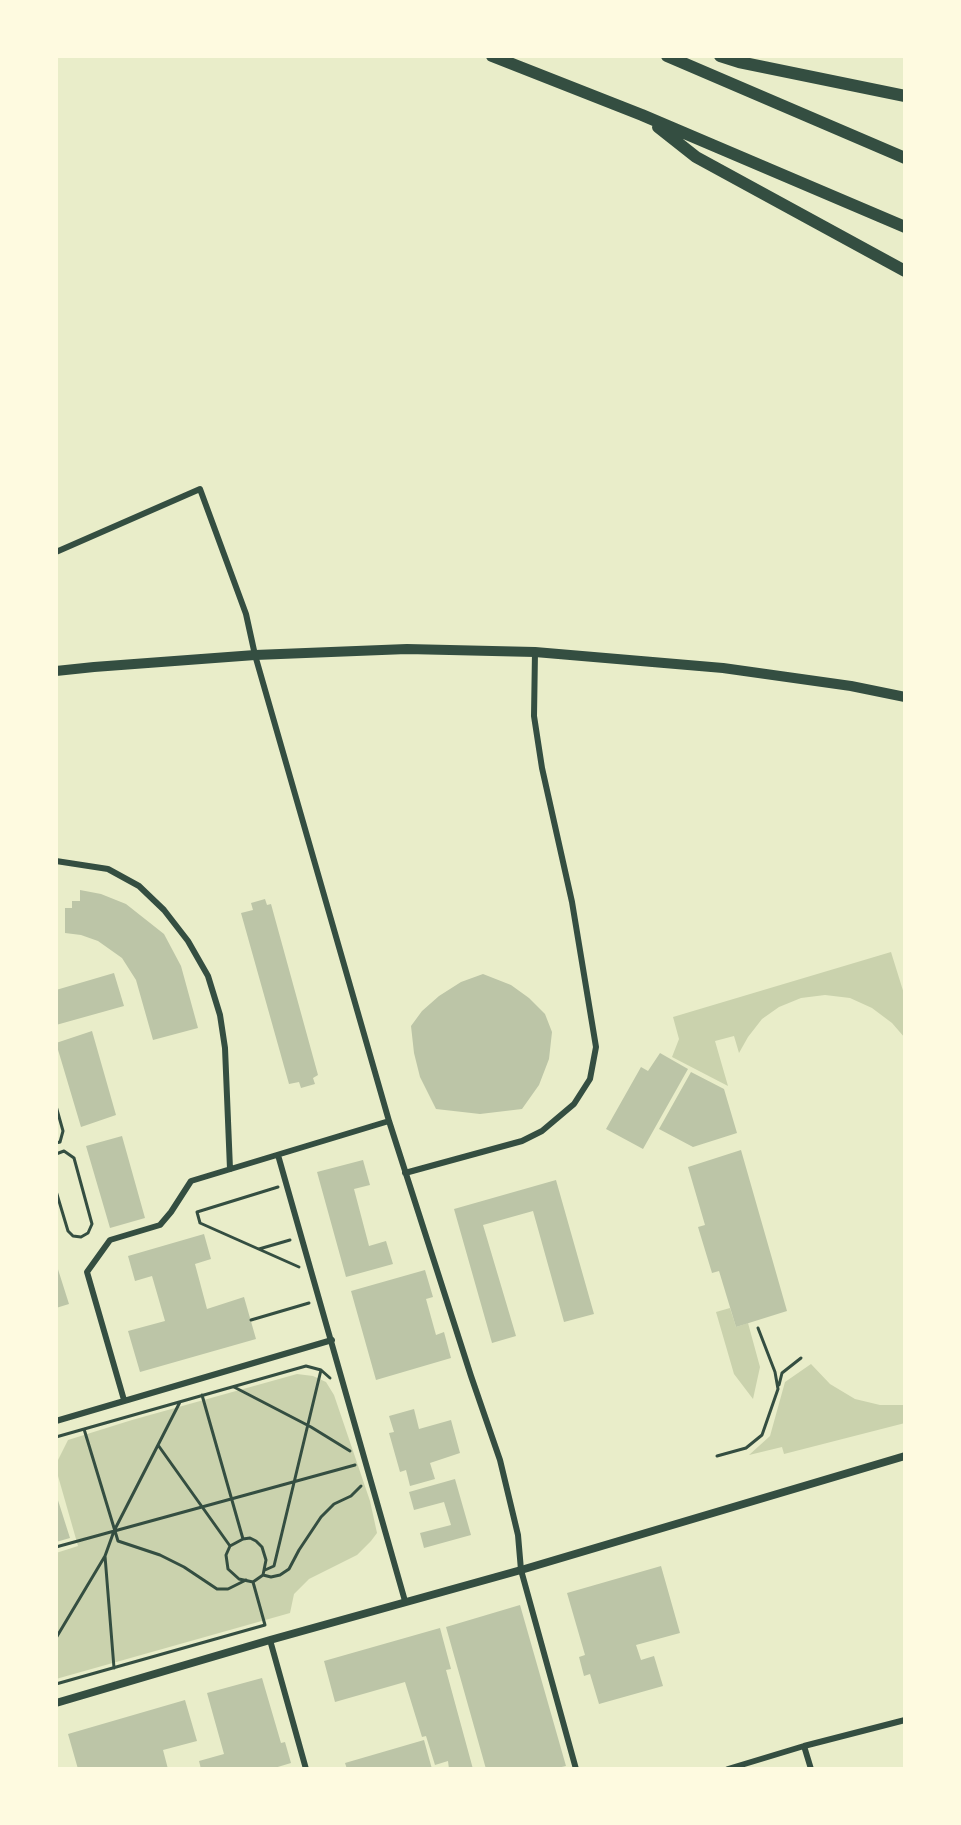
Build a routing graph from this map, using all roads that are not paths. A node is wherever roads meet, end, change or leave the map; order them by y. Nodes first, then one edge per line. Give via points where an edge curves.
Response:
1 (492, 56) edge
2 (667, 56) edge
3 (720, 56) edge
4 (905, 96) edge
5 (642, 115) junction
6 (905, 158) edge
7 (905, 227) edge
8 (905, 271) edge
9 (56, 552) edge
10 (535, 652) junction
11 (255, 655) junction
12 (56, 671) edge
13 (905, 697) edge
14 (56, 861) edge
15 (389, 1121) junction
16 (278, 1155) junction
17 (230, 1169) junction
18 (405, 1173) junction
19 (758, 1328) dead end
20 (332, 1340) junction
21 (801, 1358) dead end
22 (778, 1389) junction
23 (124, 1400) junction
24 (56, 1421) edge
25 (717, 1456) dead end
26 (905, 1456) edge
27 (521, 1570) junction
28 (405, 1601) junction
29 (270, 1640) junction
30 (56, 1703) edge
31 (905, 1720) edge
32 (804, 1746) junction
33 (306, 1769) edge
34 (576, 1769) edge
35 (728, 1769) edge
36 (811, 1769) edge

1 - 5 highway
2 - 6 highway
3 - 4 highway
5 - 7 highway
5 - 8 highway via 696,157
9 - 11 street via 200,489 246,614
10 - 11 main road via 407,649
10 - 13 main road via 723,668
10 - 18 street via 534,716 542,768 596,1047 590,1079 574,1104 542,1131
11 - 12 main road
11 - 15 street
14 - 17 street via 108,869 139,886 172,920 208,976 225,1048
15 - 16 street
15 - 18 street
16 - 17 street
16 - 20 street
17 - 23 street via 191,1181 160,1225 110,1240 87,1272
18 - 27 street via 500,1460
19 - 22 lane
20 - 23 street
20 - 28 street
21 - 22 lane via 782,1373
22 - 25 lane via 762,1435 746,1448
23 - 24 street
26 - 27 street
27 - 28 street
27 - 34 street
28 - 29 street
29 - 30 street
29 - 33 street
31 - 32 street
32 - 35 street
32 - 36 street

